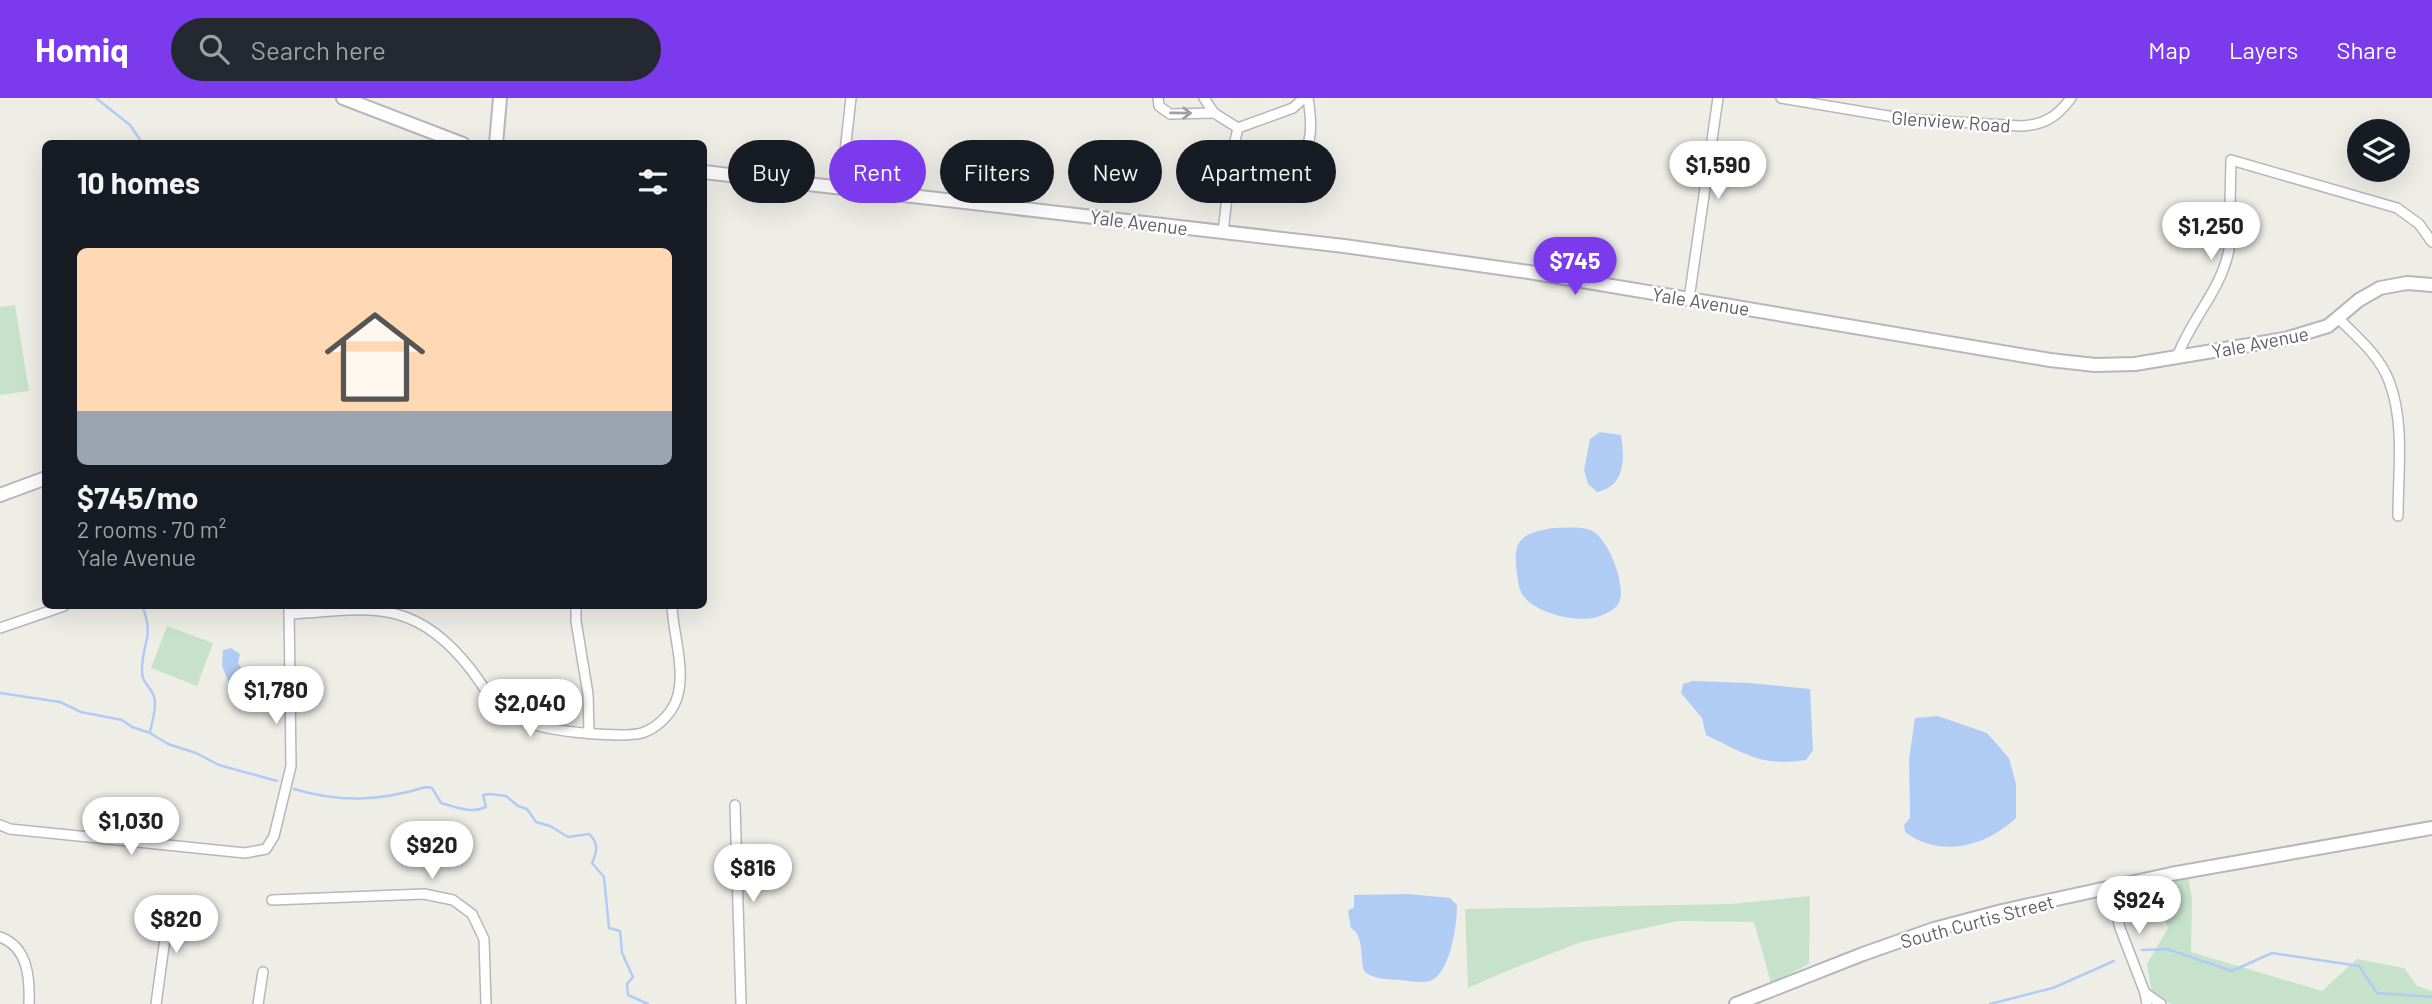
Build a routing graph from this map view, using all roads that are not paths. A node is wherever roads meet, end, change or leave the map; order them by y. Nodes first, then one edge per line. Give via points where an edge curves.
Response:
1 (343, 98) edge
2 (500, 98) edge
3 (851, 98) edge
4 (1158, 98) edge
5 (1204, 98) edge
6 (1306, 98) edge
7 (1718, 98) edge
8 (1781, 98) edge
9 (2071, 98) edge
10 (1214, 113) junction
11 (1238, 128) junction
12 (453, 140) edge
13 (496, 140) edge
14 (846, 140) edge
15 (1235, 140) edge
16 (1309, 140) edge
17 (707, 172) edge
18 (829, 186) edge
19 (926, 197) edge
20 (1226, 203) edge
21 (1223, 232) junction
22 (2432, 242) edge
23 (2432, 285) edge
24 (1689, 299) junction
25 (2338, 318) junction
26 (2177, 357) junction
27 (42, 479) edge
28 (0, 495) edge
29 (2398, 516) dead end
30 (55, 609) edge
31 (576, 609) edge
32 (672, 609) edge
33 (289, 610) edge
34 (392, 610) edge
35 (0, 628) edge
36 (589, 733) junction
37 (735, 805) dead end
38 (0, 825) edge
39 (2432, 828) edge
40 (2110, 887) junction
41 (272, 900) dead end
42 (170, 902) dead end
43 (0, 937) edge
44 (263, 972) dead end
45 (2145, 993) junction
46 (29, 1004) edge
47 (156, 1004) edge
48 (258, 1004) edge
49 (486, 1004) edge
50 (741, 1004) edge
51 (1736, 1004) edge
52 (2147, 1004) edge
53 (2161, 1004) edge

1 - 12 street
2 - 13 street
3 - 14 street
4 -> 10 street via 1159,106 1170,114
5 - 10 street
6 - 11 street via 1293,108
6 - 16 street via 1312,125
7 - 24 street
8 - 9 street, Glenview Road via 1906,119 2021,126 2050,120
10 - 11 street
11 - 15 street
17 - 18 street, Yale Avenue
19 - 21 street, Yale Avenue
20 - 21 street
21 - 24 street, Yale Avenue
22 - 26 street via 2419,224 2397,208 2231,160 2227,263
23 - 25 street, Yale Avenue via 2380,288
24 - 26 street, Yale Avenue via 2074,363 2114,365
25 - 26 street, Yale Avenue via 2304,335
25 - 29 street via 2374,355 2389,379 2399,434
27 - 28 street
30 - 35 street
31 - 36 street via 589,694
32 - 36 street via 680,683 672,710 643,732
33 - 34 street
33 - 38 street via 292,766 274,836 266,849 249,853
34 - 36 street via 444,640 494,700 533,724
37 - 50 street
39 - 40 street, South Curtis Street
40 - 45 street
40 - 51 street, South Curtis Street via 1934,929
41 - 49 street via 424,894 453,900 472,914 484,939
42 - 47 street
43 - 46 street via 10,940 26,962
44 - 48 street
45 - 52 street
45 - 53 street

